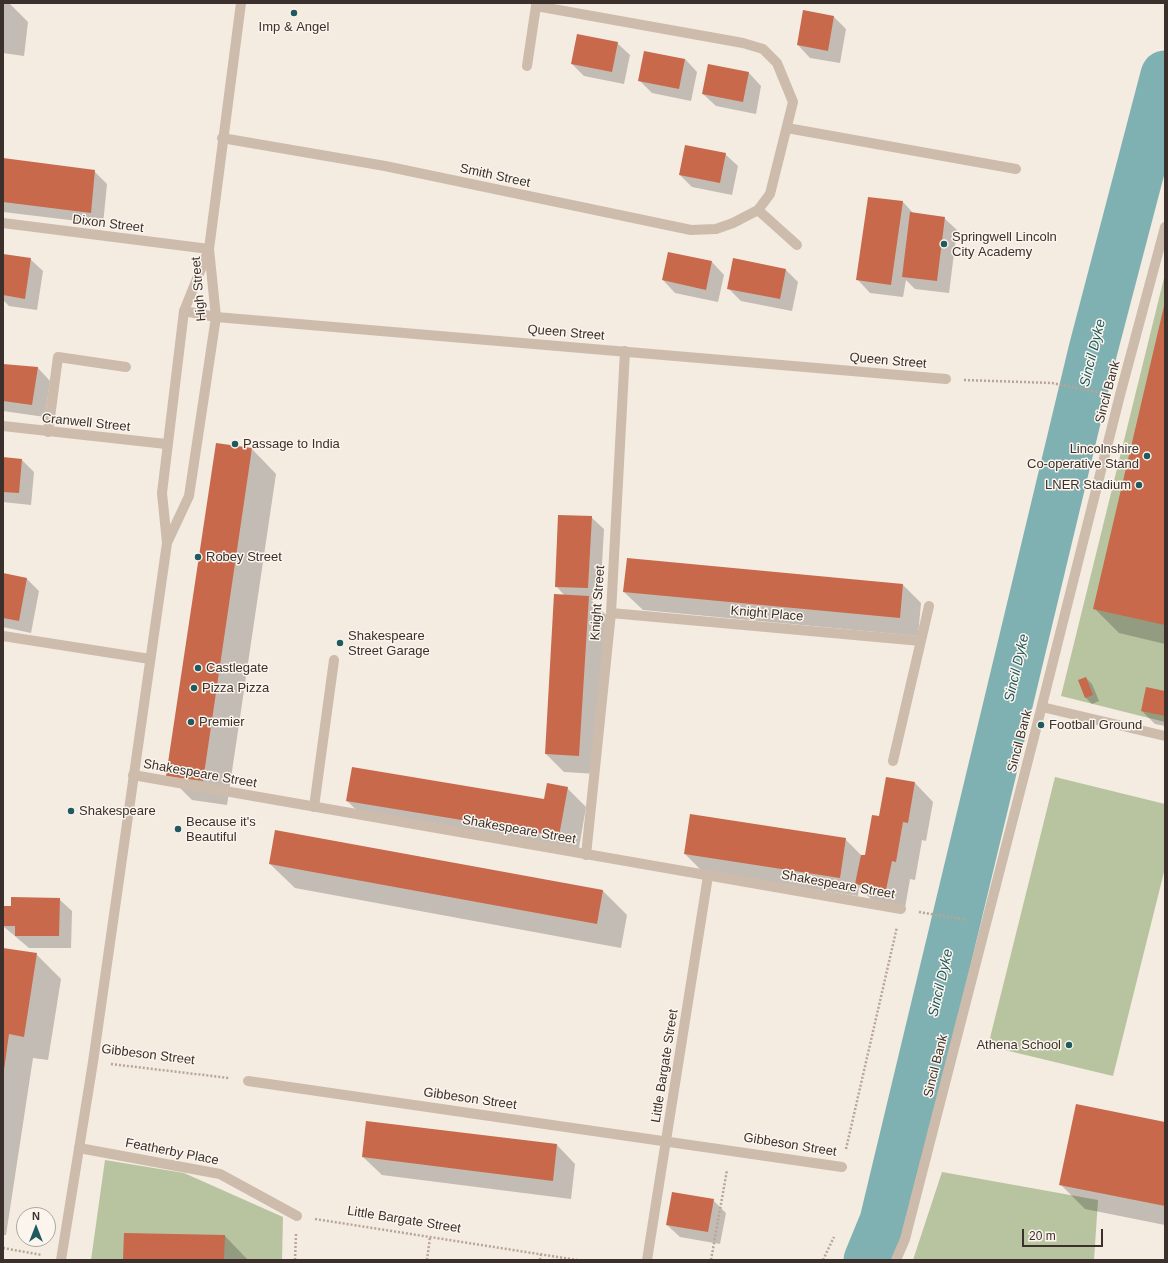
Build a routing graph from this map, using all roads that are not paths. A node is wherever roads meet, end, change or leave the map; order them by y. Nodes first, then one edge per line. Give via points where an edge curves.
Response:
1 (241, 3) edge
2 (536, 5) edge
3 (527, 66) dead end
4 (787, 128) junction
5 (222, 138) junction
6 (1016, 169) dead end
7 (758, 210) junction
8 (3, 223) edge
9 (1165, 227) edge
10 (797, 245) dead end
11 (209, 249) junction
12 (184, 311) junction
13 (216, 317) junction
14 (625, 351) junction
15 (126, 367) dead end
16 (946, 379) road end
17 (3, 426) edge
18 (48, 432) junction
19 (166, 444) junction
20 (167, 543) junction
21 (929, 606) dead end
22 (611, 613) junction
23 (3, 636) edge
24 (921, 641) junction
25 (150, 659) junction
26 (334, 660) dead end
27 (1042, 707) junction
28 (1165, 736) edge
29 (894, 761) dead end
30 (133, 775) junction
31 (314, 808) junction
32 (586, 855) junction
33 (708, 876) junction
34 (906, 910) road end
35 (248, 1080) road end
36 (667, 1140) junction
37 (80, 1148) junction
38 (842, 1167) road end
39 (297, 1216) road end
40 (61, 1259) edge
41 (647, 1260) edge
42 (896, 1260) edge

1 - 5 street
2 - 3 street
2 - 4 street, Smith Street via 743,43 763,49 777,63 793,102
4 - 6 street
4 - 7 street, Smith Street via 770,194
5 - 7 street, Smith Street via 385,166 691,230 716,229
5 - 11 street
7 - 10 street
8 - 11 street, Dixon Street
9 - 27 street, Sincil Bank
11 - 12 street, High Street
11 - 13 street, High Street
12 - 13 street, Queen Street
12 - 19 street, High Street
13 - 14 street, Queen Street
13 - 20 street, High Street via 189,496
14 - 16 street, Queen Street
14 - 22 street, Knight Street
15 - 18 street via 58,357
17 - 18 street, Cranwell Street
18 - 19 street, Cranwell Street
19 - 20 street, High Street via 162,493
20 - 25 street
21 - 24 street
22 - 24 street, Knight Place
22 - 32 street, Knight Street
23 - 25 street
24 - 29 street
25 - 30 street
26 - 31 street
27 - 28 street
27 - 42 street, Sincil Bank via 905,1239
30 - 31 street, Shakespeare Street
30 - 37 street
31 - 32 street, Shakespeare Street
32 - 33 street, Shakespeare Street
33 - 34 street, Shakespeare Street
33 - 36 street, Little Bargate Street
35 - 36 street, Gibbeson Street
36 - 38 street, Gibbeson Street
36 - 41 street, Little Bargate Street
37 - 39 street, Featherby Place via 220,1174
37 - 40 street

